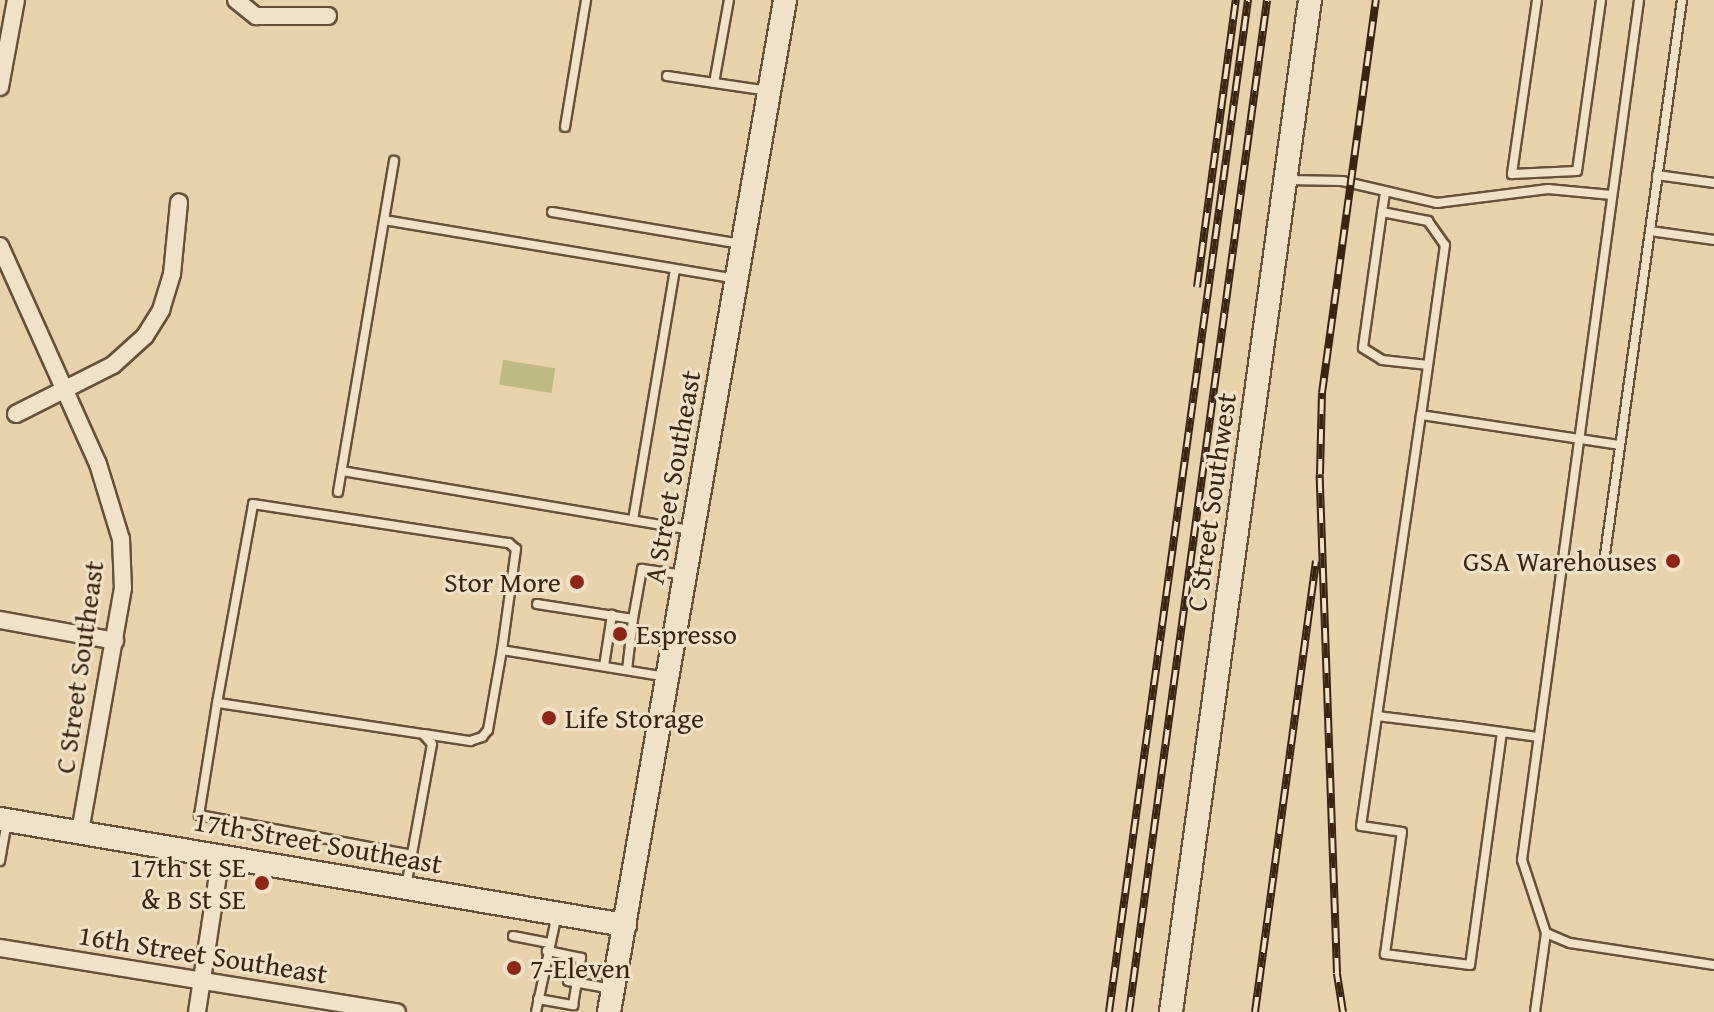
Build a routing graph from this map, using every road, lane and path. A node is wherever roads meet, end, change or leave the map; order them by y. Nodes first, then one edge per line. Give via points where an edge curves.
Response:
1 (16, 0) edge
2 (236, 0) edge
3 (586, 0) edge
4 (729, 0) edge
5 (785, 0) edge
6 (1310, 0) edge
7 (1537, 0) edge
8 (1601, 0) edge
9 (1639, 0) edge
10 (1682, 0) edge
11 (328, 16) dead end
12 (667, 76) dead end
13 (714, 83) junction
14 (0, 87) edge
15 (770, 91) junction
16 (565, 127) dead end
17 (394, 161) dead end
18 (1657, 175) junction
19 (1285, 180) junction
20 (1714, 183) edge
21 (1385, 193) junction
22 (1612, 195) junction
23 (179, 202) dead end
24 (552, 212) dead end
25 (1382, 212) junction
26 (384, 220) junction
27 (1650, 231) junction
28 (1714, 240) edge
29 (743, 244) junction
30 (0, 246) edge
31 (675, 269) junction
32 (737, 279) junction
33 (1428, 365) junction
34 (65, 392) junction
35 (16, 414) dead end
36 (1421, 415) junction
37 (1579, 439) junction
38 (1620, 445) junction
39 (342, 471) junction
40 (338, 492) dead end
41 (633, 520) junction
42 (694, 530) junction
43 (1604, 562) dead end
44 (686, 576) junction
45 (537, 604) dead end
46 (612, 615) junction
47 (633, 619) junction
48 (0, 620) edge
49 (115, 641) junction
50 (502, 650) junction
51 (604, 666) junction
52 (627, 670) junction
53 (668, 677) junction
54 (217, 703) junction
55 (1377, 716) junction
56 (1502, 732) junction
57 (423, 734) junction
58 (1539, 737) junction
59 (4, 820) edge
60 (80, 832) junction
61 (221, 855) junction
62 (412, 855) junction
63 (0, 861) edge
64 (406, 887) junction
65 (557, 913) junction
66 (625, 925) junction
67 (1546, 933) junction
68 (513, 936) dead end
69 (549, 947) junction
70 (0, 948) edge
71 (1714, 965) edge
72 (202, 980) junction
73 (573, 982) junction
74 (538, 999) junction
75 (611, 1001) edge
76 (197, 1012) edge
77 (397, 1012) edge
78 (536, 1012) edge
79 (1171, 1012) edge
80 (1535, 1012) edge

1 - 14 street
2 - 11 street via 256,16
3 - 16 lane
4 - 13 lane
5 - 15 main road, A Street Southeast
6 - 19 main road, C Street Southwest
7 - 8 lane via 1512,174 1577,171
9 - 22 lane
10 - 18 lane
12 - 13 lane
13 - 15 lane
15 - 29 main road, A Street Southeast
17 - 26 lane
18 - 20 lane
18 - 27 lane
19 - 21 lane via 1342,181
19 - 79 main road, C Street Southwest
21 - 22 lane via 1437,203 1548,189
21 - 25 lane
22 - 37 lane
23 - 34 street via 172,274 156,320 113,365
24 - 29 lane
25 - 33 lane via 1428,221 1442,235 1444,255
25 - 33 lane via 1363,348 1382,360
26 - 31 lane
26 - 39 lane
27 - 28 lane
27 - 38 lane
29 - 32 main road, A Street Southeast
30 - 34 street, C Street Southeast
31 - 32 lane
31 - 41 lane
32 - 42 main road, A Street Southeast
33 - 36 lane
34 - 35 street
34 - 49 street, C Street Southeast via 109,489 121,539 123,588
36 - 37 lane
36 - 55 lane
37 - 38 lane
37 - 58 lane
38 - 43 lane
39 - 40 lane
39 - 41 lane
41 - 42 lane
42 - 44 main road, A Street Southeast
44 - 47 lane via 642,569
44 - 53 main road, A Street Southeast
45 - 46 lane
46 - 47 lane
46 - 51 lane
47 - 52 lane
48 - 49 street
49 - 60 street, C Street Southeast
50 - 51 lane
50 - 54 lane via 516,549 509,543 253,504
50 - 57 lane via 488,730 482,737 470,741
51 - 52 lane
52 - 53 lane
53 - 66 main road, A Street Southeast
54 - 57 lane
54 - 62 lane via 199,815
55 - 56 lane
55 - 56 lane via 1361,826 1402,832 1385,954 1399,956 1470,965
56 - 58 lane
57 - 62 lane via 432,744
58 - 67 lane via 1522,860
59 - 60 main road, 17th Street Southeast
59 - 63 lane
60 - 61 main road, 17th Street Southeast
61 - 64 main road, 17th Street Southeast
61 - 72 street
62 - 64 lane
64 - 65 main road, 17th Street Southeast
65 - 66 main road, 17th Street Southeast
65 - 69 lane
66 - 75 main road, A Street Southeast
67 - 71 lane via 1570,943
67 - 80 lane
68 - 69 lane
69 - 73 lane via 581,958
69 - 74 lane
70 - 72 street, 16th Street Southeast
72 - 76 street
72 - 77 street, 16th Street Southeast
73 - 74 lane via 573,1005
73 - 75 lane
74 - 78 lane

